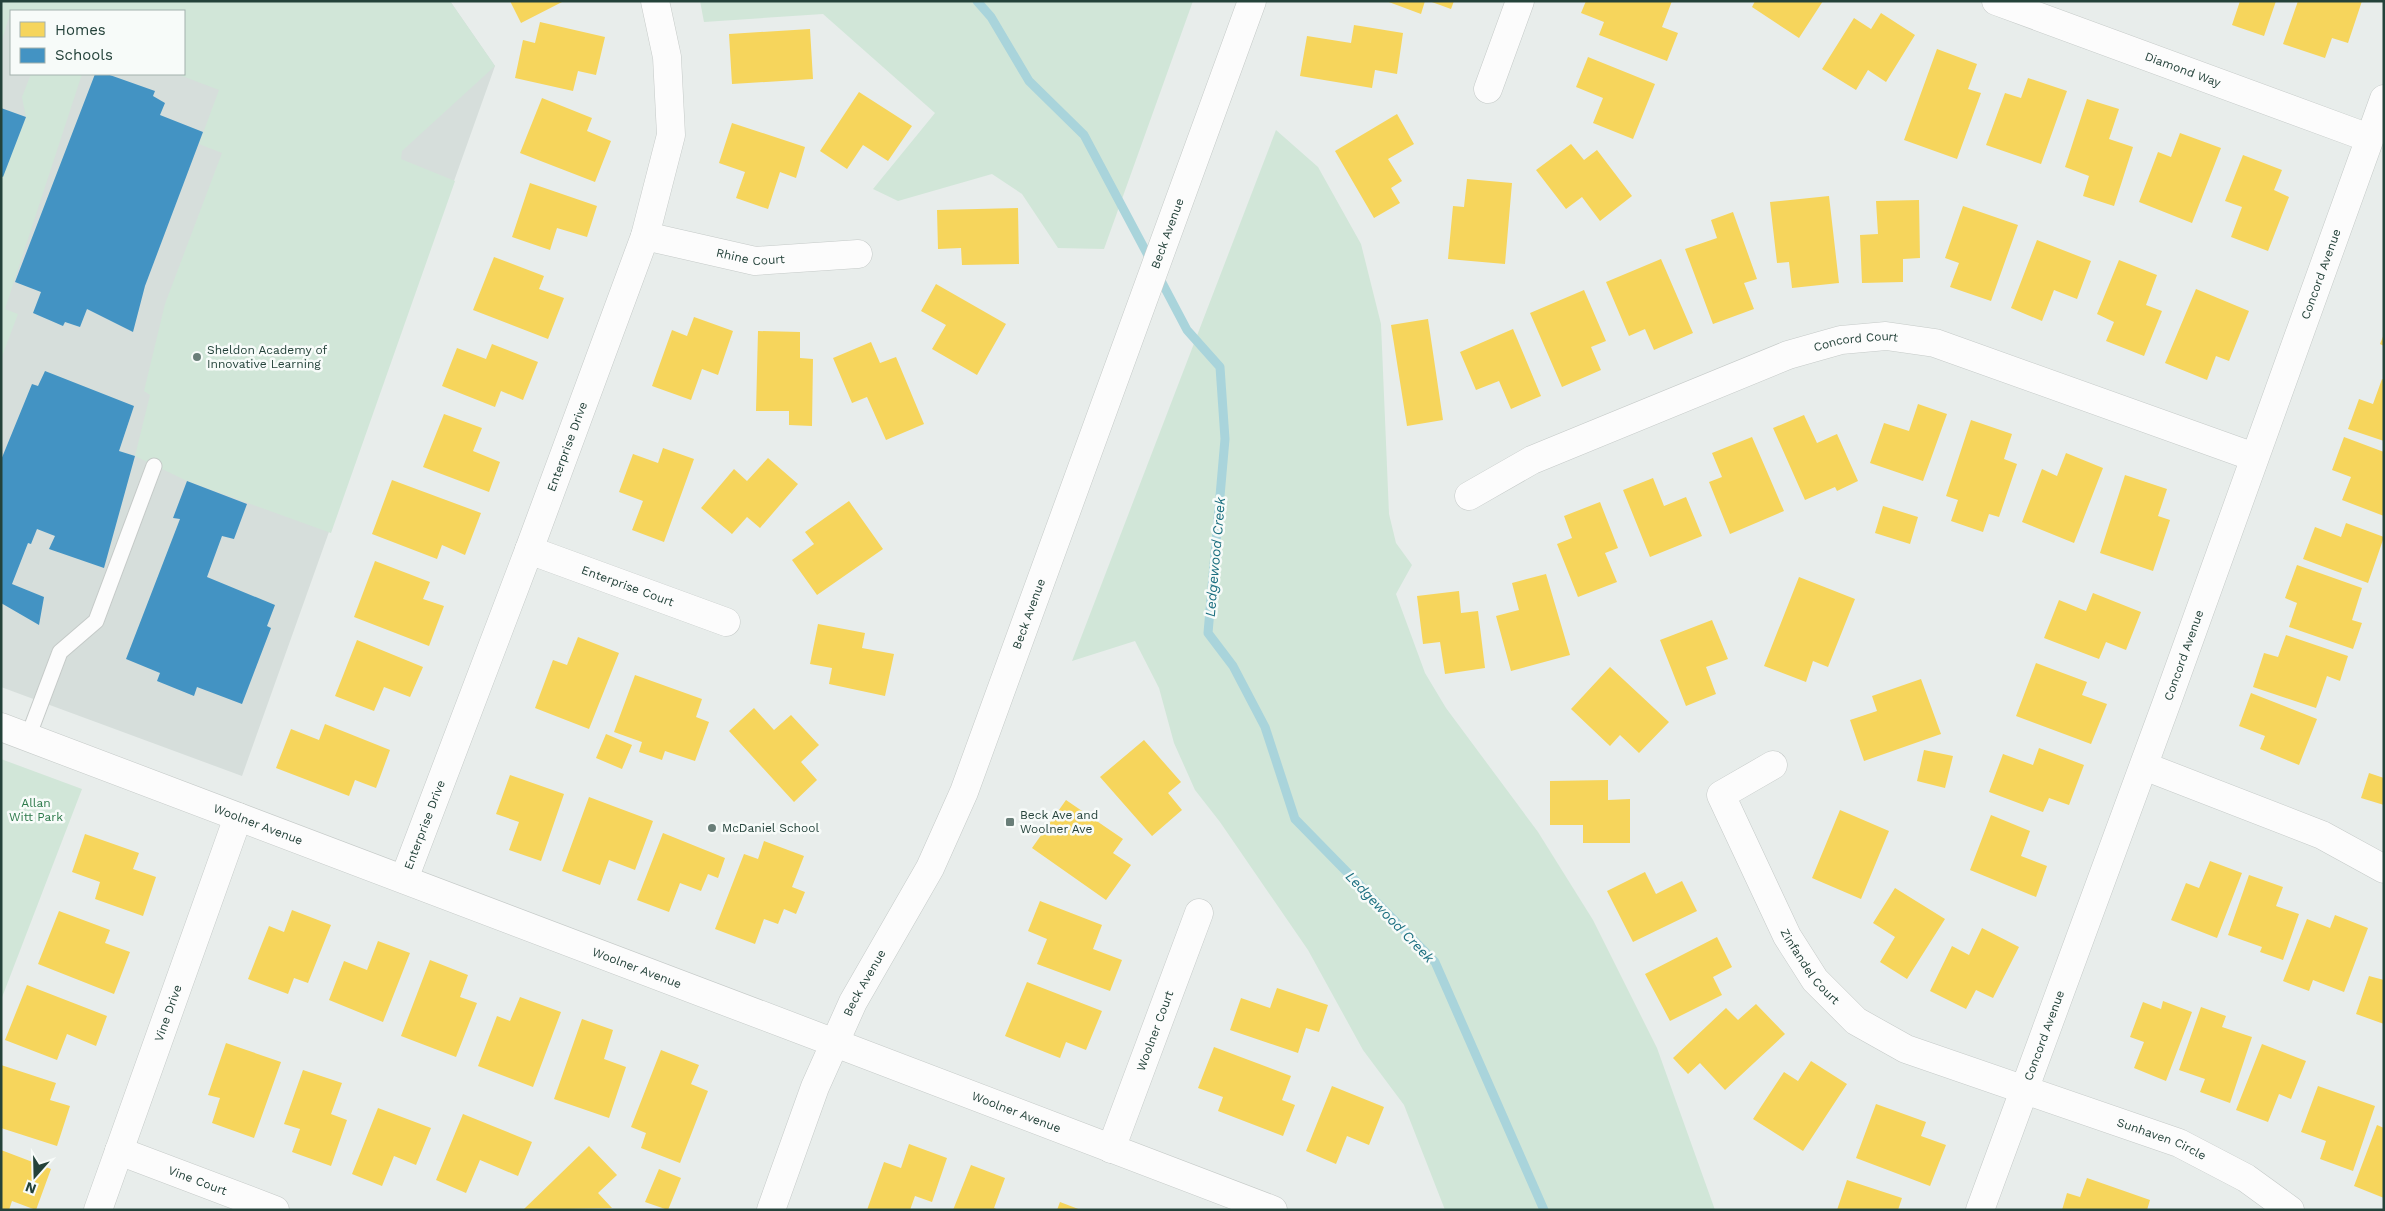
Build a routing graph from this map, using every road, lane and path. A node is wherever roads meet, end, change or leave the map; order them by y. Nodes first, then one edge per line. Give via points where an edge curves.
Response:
1 (656, 1) edge
2 (1252, 1) edge
3 (1520, 1) edge
4 (1996, 1) edge
5 (1488, 89) dead end
6 (2384, 99) edge
7 (2369, 138) junction
8 (645, 236) junction
9 (858, 254) dead end
10 (2254, 456) junction
11 (154, 466) dead end
12 (1469, 496) dead end
13 (529, 550) junction
14 (726, 622) dead end
15 (1, 727) edge
16 (28, 737) junction
17 (1774, 765) dead end
18 (2144, 766) junction
19 (238, 817) junction
20 (2384, 869) edge
21 (404, 879) junction
22 (1199, 913) dead end
23 (835, 1044) junction
24 (2023, 1090) junction
25 (1111, 1149) junction
26 (119, 1151) junction
27 (98, 1210) edge
28 (275, 1210) edge
29 (771, 1210) edge
30 (1273, 1210) edge
31 (1980, 1210) edge
32 (2290, 1210) edge

1 - 8 street, Enterprise Drive via 667,57 671,135
2 - 23 street, Beck Avenue via 964,792 930,868 856,996
3 - 5 street
4 - 7 street, Diamond Way
6 - 7 street, Concord Avenue
7 - 10 street, Concord Avenue
8 - 9 street, Rhine Court via 755,260
8 - 13 street, Enterprise Drive
10 - 12 street, Concord Court via 1943,345 1886,336 1841,340 1788,355 1532,460
10 - 18 street, Concord Avenue
11 - 16 lane via 96,621 60,652
13 - 14 street, Enterprise Court
13 - 21 street, Enterprise Drive
15 - 16 street, Woolner Avenue
16 - 19 street, Woolner Avenue
17 - 24 street, Zinfandel Court via 1721,795 1787,936 1815,980 1856,1021 1906,1049
18 - 20 street via 2322,835
18 - 24 street, Concord Avenue
19 - 21 street, Woolner Avenue
19 - 26 street, Vine Drive
21 - 23 street, Woolner Avenue
22 - 25 street, Woolner Court
23 - 25 street, Woolner Avenue
23 - 29 street, Beck Avenue via 815,1087
24 - 31 street, Concord Avenue
24 - 32 street, Sunhaven Circle via 2179,1143 2246,1178
25 - 30 street, Woolner Avenue
26 - 27 street, Vine Drive
26 - 28 street, Vine Court

